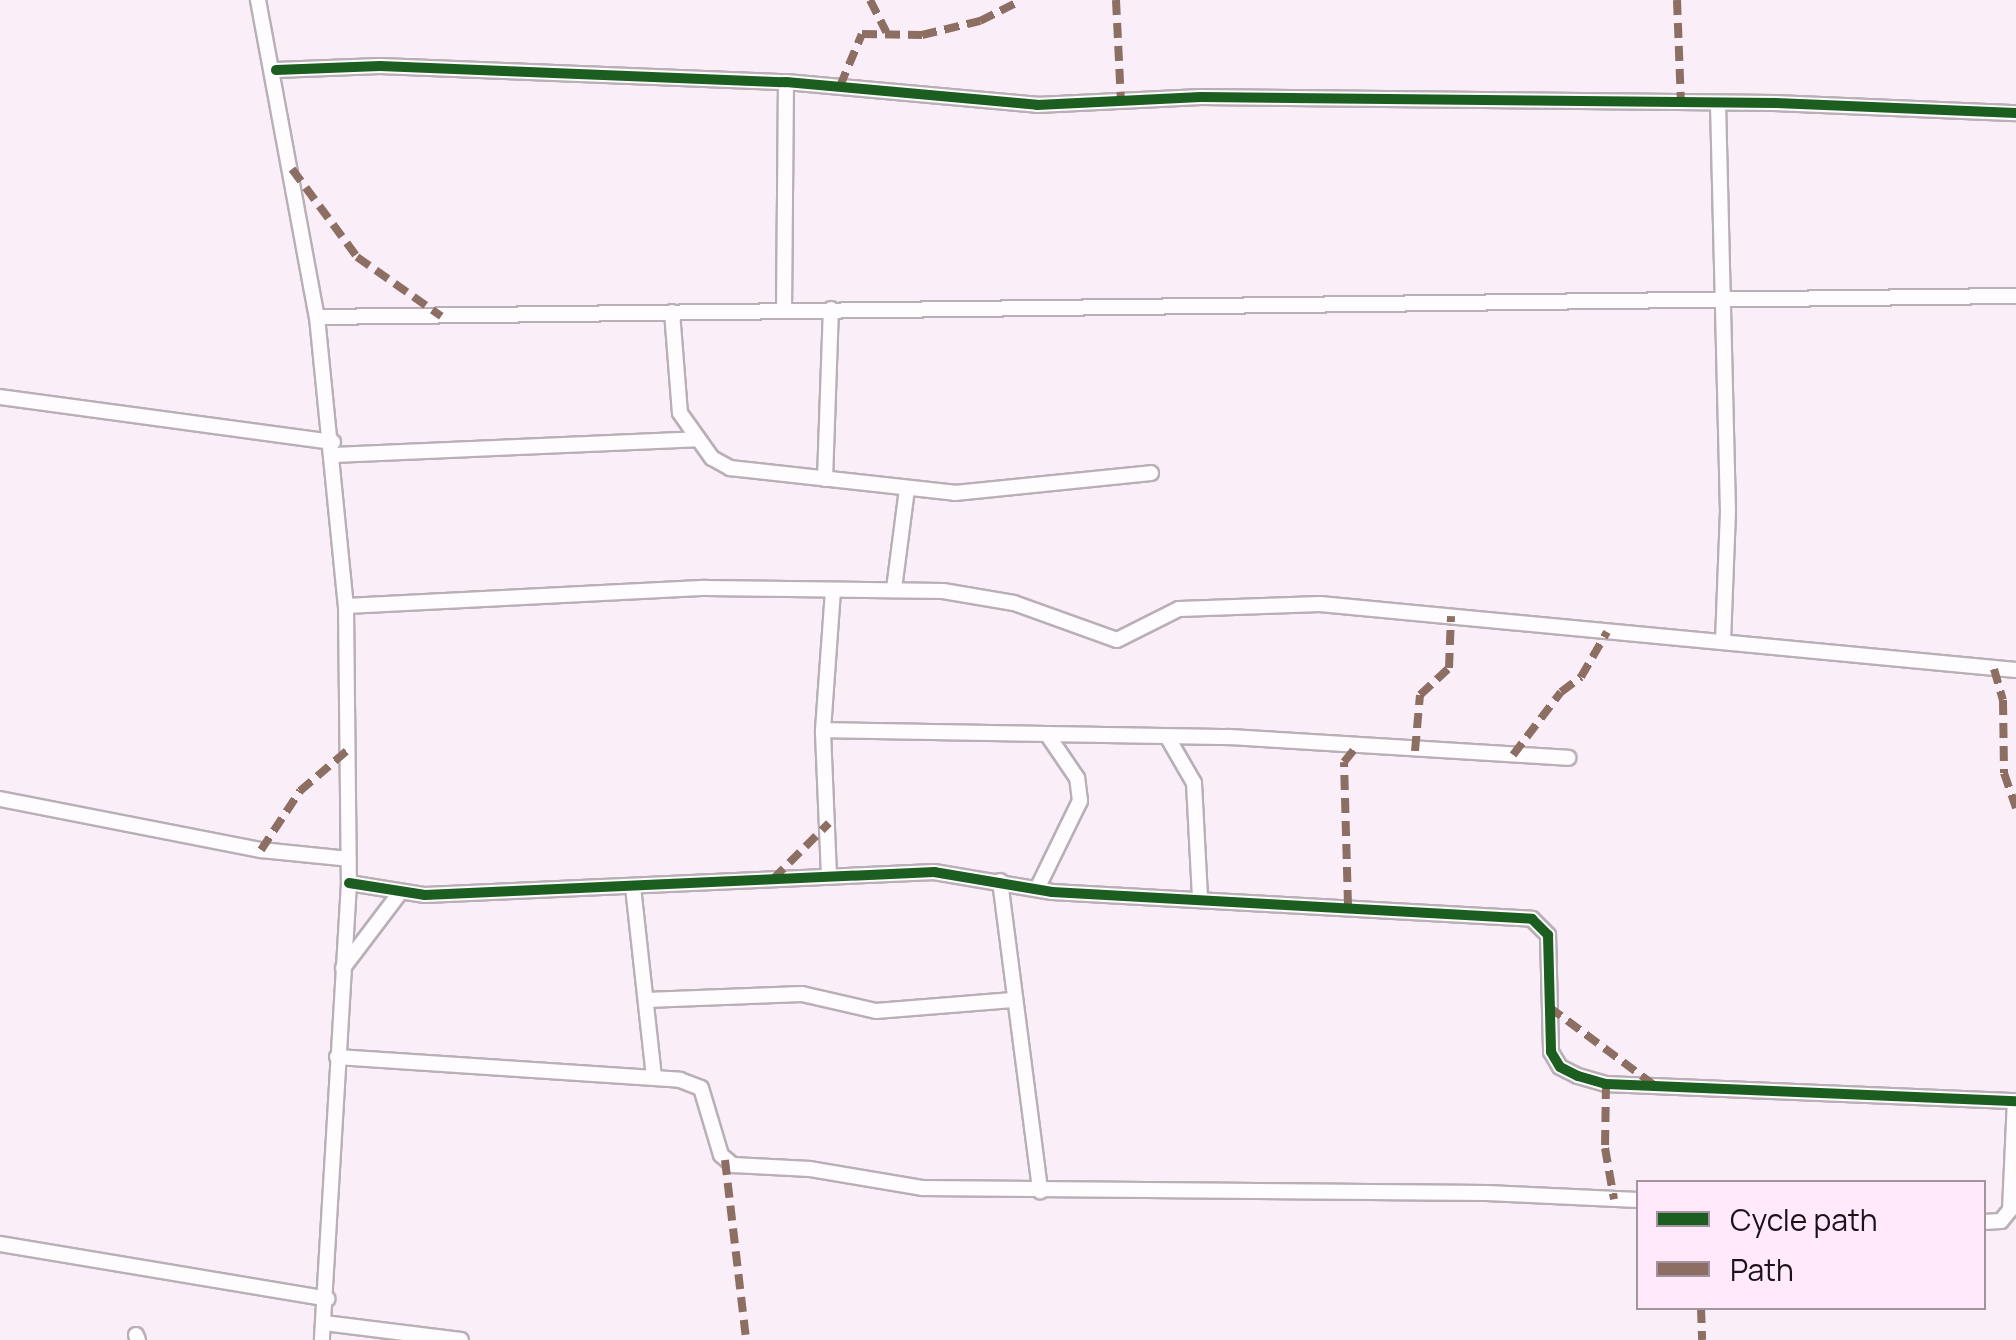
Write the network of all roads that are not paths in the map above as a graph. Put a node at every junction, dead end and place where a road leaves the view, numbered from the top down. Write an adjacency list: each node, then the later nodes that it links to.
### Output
1 (258, 0): 2 (street)
2 (276, 70): 3 (street); 11 (street)
3 (786, 82): 4 (street); 9 (street)
4 (1718, 103): 5 (street); 7 (street)
5 (2016, 113)
6 (2016, 296): 7 (street)
7 (1722, 300): 8 (street); 21 (street)
8 (831, 309): 9 (street); 16 (street)
9 (784, 310): 10 (street)
10 (672, 312): 11 (street); 13 (street)
11 (318, 318): 14 (street)
12 (0, 397): 14 (street)
13 (696, 439): 14 (street); 16 (street)
14 (334, 449): 20 (street)
15 (1151, 473): 17 (street)
16 (824, 479): 17 (street)
17 (907, 490): 18 (street)
18 (894, 589): 19 (street); 21 (street)
19 (832, 592): 20 (street); 23 (street)
20 (346, 606): 28 (street)
21 (1724, 641): 22 (street)
22 (2016, 670)
23 (823, 730): 24 (street); 29 (street)
24 (1047, 734): 25 (street); 33 (street)
25 (1168, 738): 26 (street); 35 (street)
26 (1568, 758)
27 (0, 799): 28 (street)
28 (350, 859): 31 (street)
29 (830, 876): 30 (street); 32 (street)
30 (1000, 881): 33 (street); 38 (street)
31 (349, 883): 34 (street); 36 (street)
32 (633, 887): 34 (street); 37 (street)
33 (1038, 889): 35 (street)
34 (398, 894): 36 (street)
35 (1200, 898): 41 (street)
36 (343, 969): 39 (street)
37 (646, 1000): 38 (street); 40 (street)
38 (1013, 1000): 42 (street)
39 (337, 1057): 40 (street); 46 (street)
40 (654, 1076): 42 (street)
41 (2016, 1101): 44 (street)
42 (1040, 1191): 43 (street)
43 (1636, 1200)
44 (1986, 1222)
45 (0, 1244): 46 (street)
46 (327, 1299): 47 (street)
47 (324, 1323): 48 (street); 49 (street)
48 (322, 1340)
49 (462, 1340)

